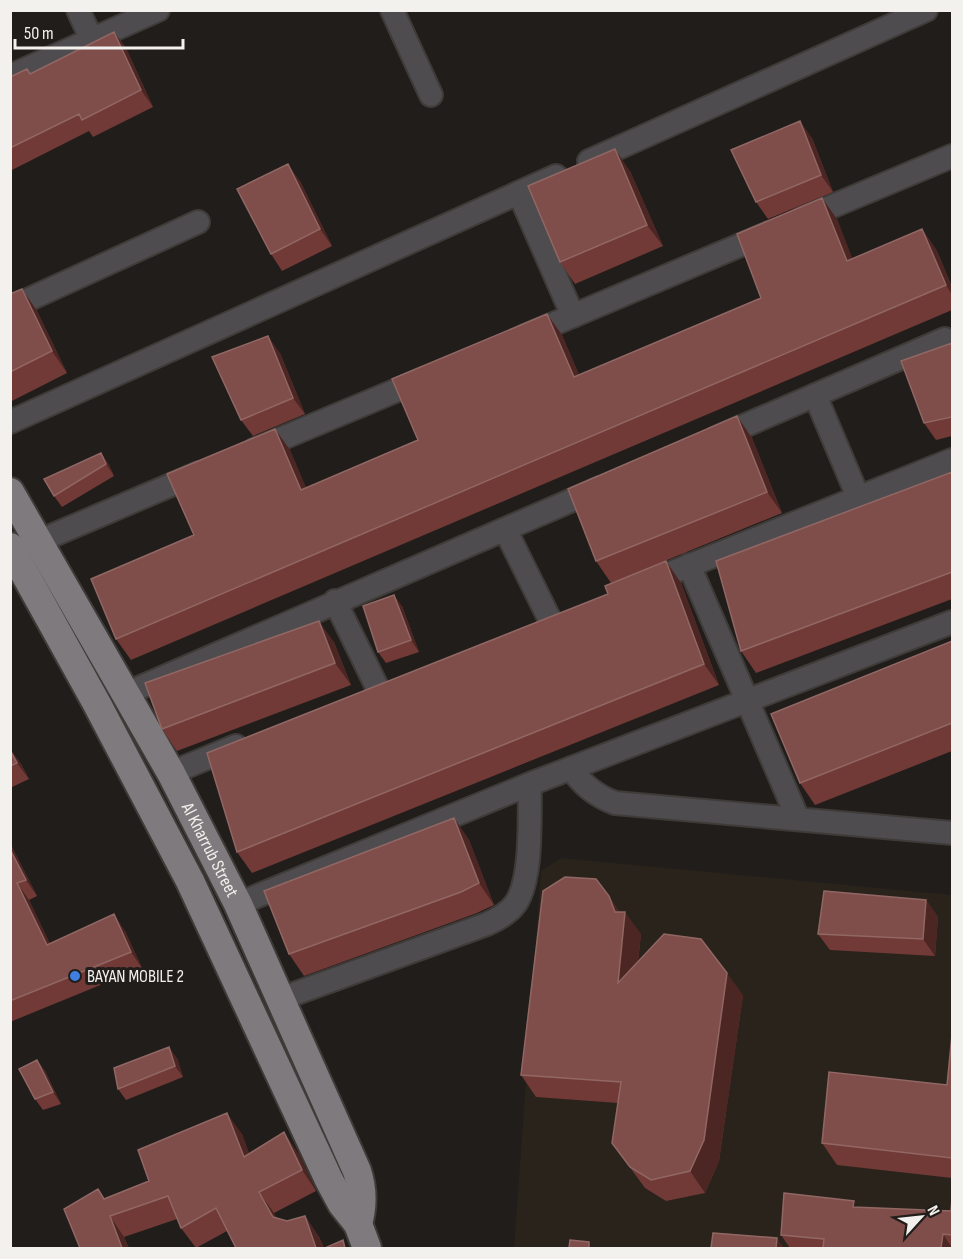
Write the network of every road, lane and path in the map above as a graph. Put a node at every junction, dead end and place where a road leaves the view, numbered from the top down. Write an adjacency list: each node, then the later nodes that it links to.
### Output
1 (78, 10): 5 (street)
2 (158, 10): 5 (street)
3 (392, 10): 7 (street)
4 (926, 10): 9 (street)
5 (92, 40): 6 (street)
6 (10, 76)
7 (431, 95)
8 (952, 156): 12 (street)
9 (519, 193): 12 (street); 17 (street)
10 (198, 222): 11 (street)
11 (10, 308)
12 (573, 316): 14 (street)
13 (945, 339): 16 (street)
14 (508, 343)
15 (442, 371): 24 (street)
16 (815, 395): 18 (street); 22 (street)
17 (10, 422)
18 (697, 446)
19 (952, 460): 22 (street)
20 (622, 478): 23 (street)
21 (10, 492): 24 (main road, Al Kharrub Street)
22 (859, 499): 25 (street)
23 (505, 530): 27 (street); 29 (street)
24 (24, 544): 34 (main road, Al Kharrub Street); 44 (main road, Al Kharrub Street)
25 (689, 564): 26 (street); 36 (street)
26 (625, 591)
27 (335, 602): 33 (street); 34 (street)
28 (572, 614): 29 (street)
29 (551, 622): 31 (street)
30 (952, 622): 36 (street)
31 (529, 631)
32 (400, 681): 33 (street)
33 (378, 689): 35 (street)
34 (125, 694): 39 (main road, Al Kharrub Street)
35 (356, 698)
36 (747, 700): 38 (street); 41 (street)
37 (258, 738): 39 (street)
38 (571, 768): 40 (street); 41 (street)
39 (171, 773): 43 (main road, Al Kharrub Street)
40 (530, 784): 45 (street); 46 (street)
41 (798, 819): 42 (street)
42 (952, 833)
43 (219, 868): 44 (main road); 45 (main road, Al Kharrub Street)
44 (190, 881): 47 (main road, Al Kharrub Street)
45 (238, 904): 46 (main road, Al Kharrub Street)
46 (280, 999): 47 (main road, Al Kharrub Street)
47 (362, 1236)

